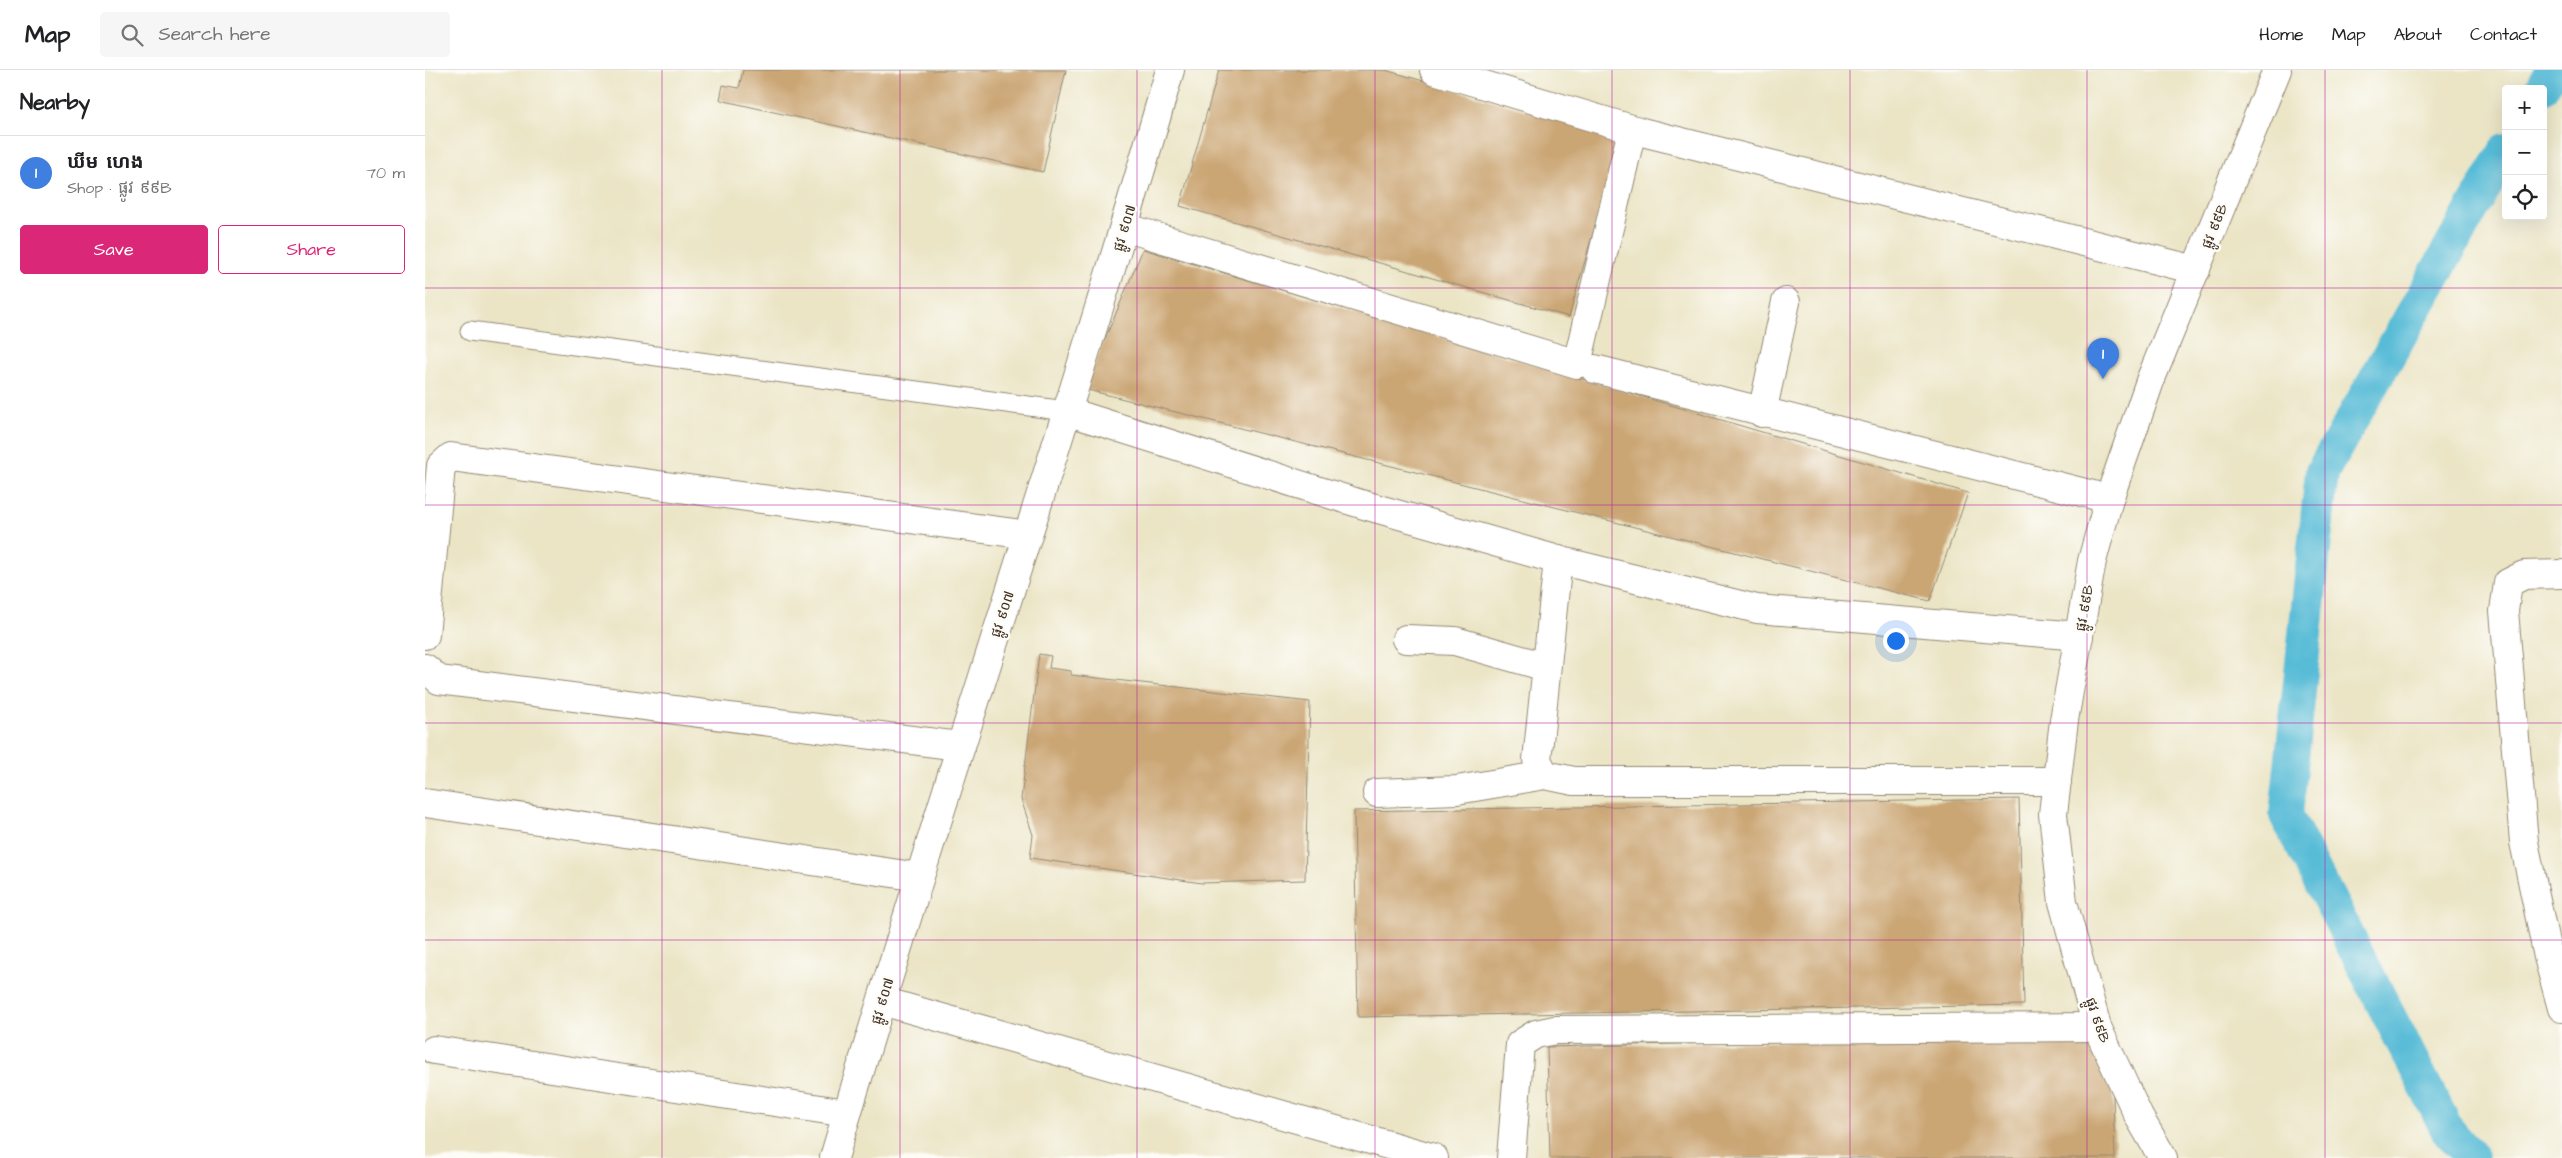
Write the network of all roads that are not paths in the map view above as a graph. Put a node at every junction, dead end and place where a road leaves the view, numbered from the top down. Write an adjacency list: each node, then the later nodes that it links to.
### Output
1 (1170, 70): 5 (street, ផ្លូវ ៩០៧)
2 (1434, 70): 4 (street)
3 (2277, 70): 6 (street, ផ្លូវ ៩៩B)
4 (1632, 130): 5 (street); 6 (street)
5 (1124, 227): 10 (street, ផ្លូវ ៩០៧)
6 (2196, 270): 12 (street, ផ្លូវ ៩៩B)
7 (1786, 302): 11 (street)
8 (470, 331): 10 (lane)
9 (1595, 369): 11 (street)
10 (1065, 411): 13 (street, ផ្លូវ ៩០៧); 14 (street)
11 (1762, 413): 12 (street)
12 (2109, 499): 17 (street, ផ្លូវ ៩៩B)
13 (1028, 535): 16 (street); 21 (street, ផ្លូវ ៩០៧)
14 (1558, 560): 17 (street); 19 (street)
15 (2562, 574): 27 (street)
16 (425, 635)
17 (2079, 636): 23 (street, ផ្លូវ ៩៩B)
18 (1406, 639): 19 (street)
19 (1547, 667): 22 (street)
20 (425, 668): 21 (street)
21 (959, 746): 26 (street, ផ្លូវ ៩០៧)
22 (1545, 775): 23 (street); 24 (street)
23 (2057, 780): 30 (street, ផ្លូវ ៩៩B)
24 (1377, 793)
25 (425, 804): 26 (street)
26 (919, 877): 28 (street, ផ្លូវ ៩០៧)
27 (2555, 957): 29 (street)
28 (882, 1001): 32 (street, ផ្លូវ ៩០៧); 34 (street)
29 (2562, 1008)
30 (2097, 1027): 35 (street); 36 (street, ផ្លូវ ៩៩B)
31 (434, 1050): 32 (street)
32 (847, 1113): 33 (street, ផ្លូវ ៩០៧)
33 (834, 1158)
34 (1433, 1158)
35 (1511, 1158)
36 (2163, 1158)

